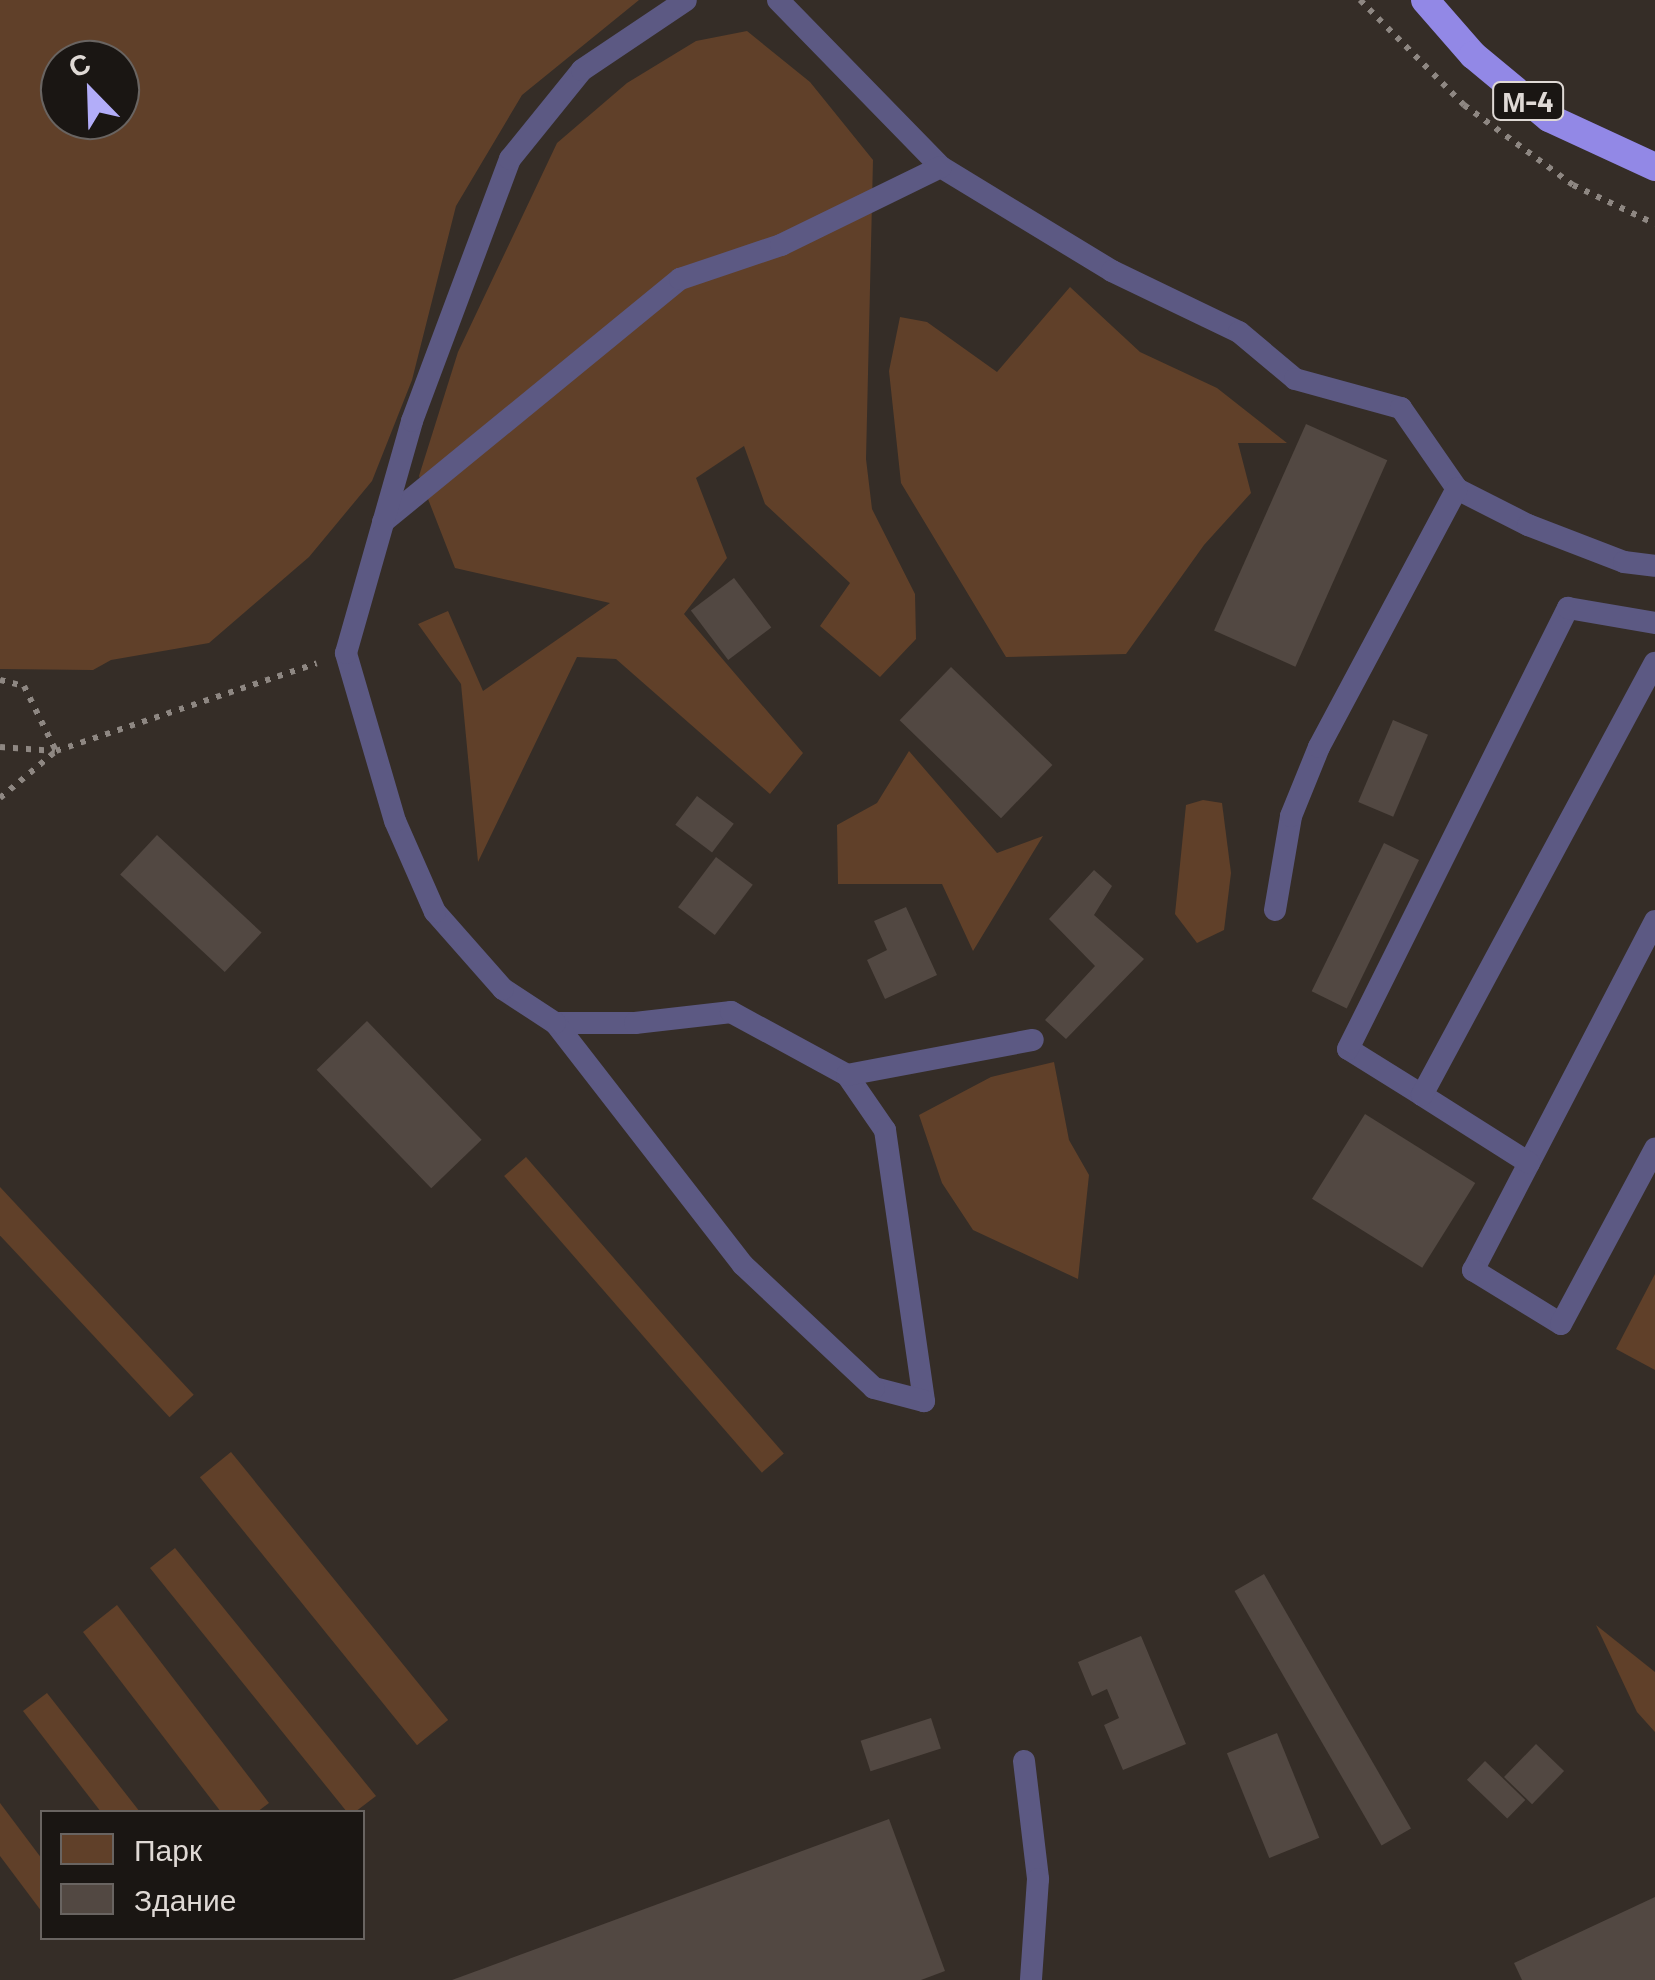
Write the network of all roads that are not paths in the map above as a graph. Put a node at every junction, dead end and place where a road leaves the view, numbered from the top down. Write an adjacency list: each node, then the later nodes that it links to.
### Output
1 (686, 0): 7 (lane)
2 (778, 0): 4 (lane)
3 (1426, 0): 5 (highway, М-4)
4 (942, 167): 6 (lane); 7 (lane)
5 (1655, 167)
6 (1458, 489): 8 (lane); 11 (lane)
7 (383, 522): 13 (lane)
8 (1655, 566)
9 (1655, 623): 16 (lane)
10 (1655, 663): 16 (lane)
11 (1276, 910)
12 (1655, 921): 18 (lane)
13 (555, 1022): 15 (lane); 15 (lane)
14 (1034, 1040): 15 (lane)
15 (848, 1075)
16 (1422, 1095): 18 (lane)
17 (1655, 1149): 18 (lane)
18 (1529, 1163)
19 (1024, 1762): 20 (lane)
20 (1030, 1980)

